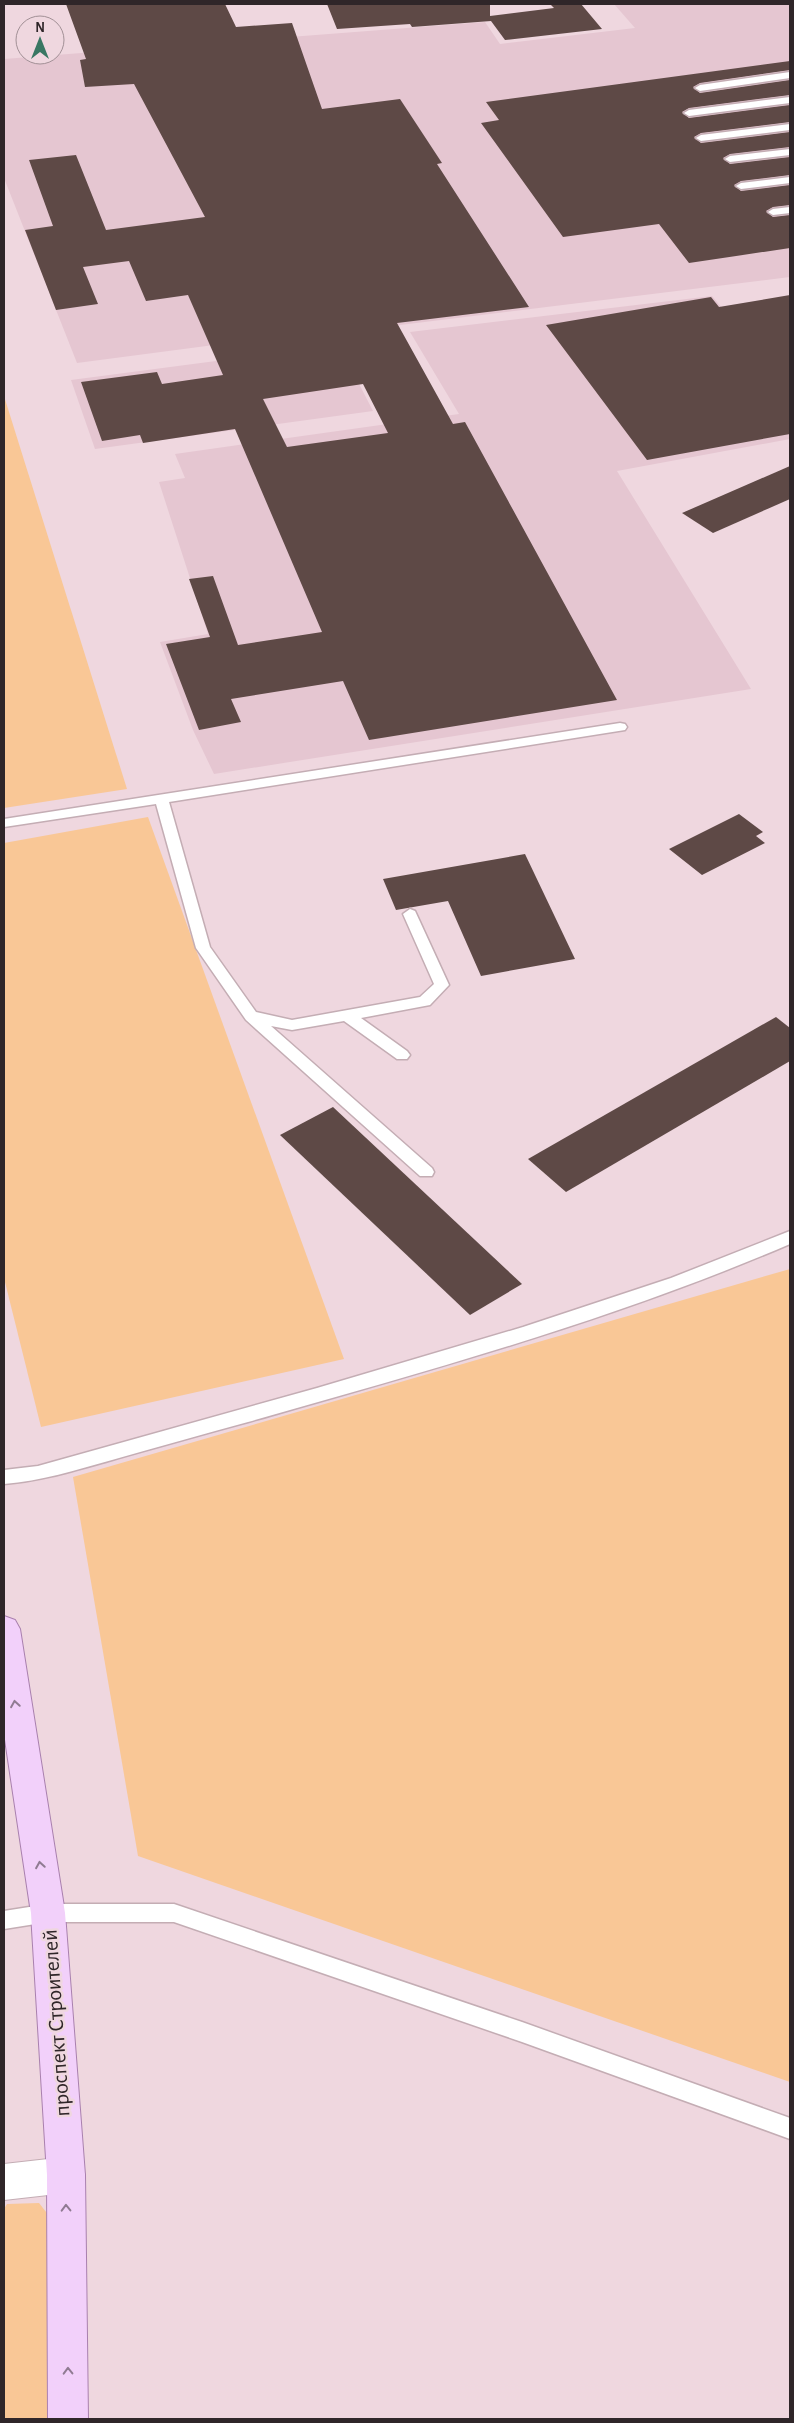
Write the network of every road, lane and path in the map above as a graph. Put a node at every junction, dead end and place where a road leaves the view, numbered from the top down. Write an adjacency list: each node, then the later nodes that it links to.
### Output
1 (790, 75): 2 (lane)
2 (700, 88)
3 (790, 100): 4 (lane)
4 (689, 113)
5 (790, 127): 6 (lane)
6 (701, 138)
7 (790, 152): 8 (lane)
8 (730, 159)
9 (790, 180): 10 (lane)
10 (741, 186)
11 (790, 210): 12 (lane)
12 (773, 212)
13 (620, 727): 14 (lane)
14 (161, 798): 15 (lane); 18 (lane)
15 (4, 824)
16 (410, 914): 17 (lane)
17 (347, 1015): 18 (lane); 19 (lane)
18 (251, 1016): 20 (lane)
19 (402, 1055)
20 (426, 1172)
21 (790, 1237): 22 (lane)
22 (4, 1477)
23 (4, 1629): 24 (main road, проспект Строителей, one-way to 23)
24 (48, 1913): 25 (lane); 26 (lane); 27 (main road, проспект Строителей)
25 (4, 1920)
26 (790, 2129)
27 (66, 2175): 28 (street); 29 (main road, проспект Строителей, one-way to 27)
28 (4, 2182)
29 (68, 2419)

